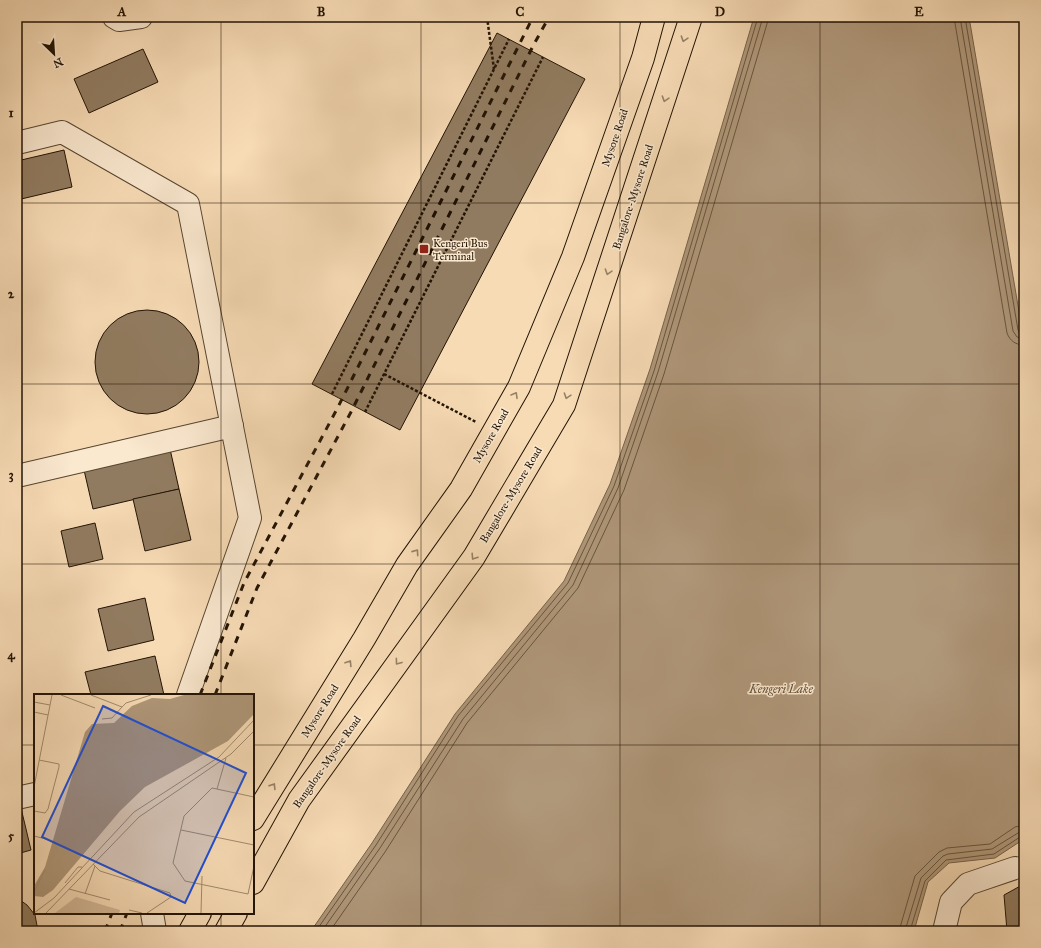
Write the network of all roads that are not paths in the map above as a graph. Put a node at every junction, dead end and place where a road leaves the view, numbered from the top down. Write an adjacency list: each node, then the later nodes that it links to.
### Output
1 (114, 17): 2 (street)
2 (141, 17)
3 (654, 17): 11 (highway, Mysore Road, one-way to 3)
4 (691, 17): 13 (highway, Bangalore-Mysore Road, one-way to 13)
5 (17, 143): 6 (street)
6 (232, 426): 7 (street); 8 (street)
7 (17, 476)
8 (188, 694)
9 (34, 794): 10 (street)
10 (17, 798)
11 (254, 817)
12 (1015, 868): 20 (street)
13 (254, 881)
14 (152, 914): 17 (street)
15 (199, 914): 18 (highway)
16 (235, 914): 19 (highway)
17 (155, 931)
18 (190, 931)
19 (226, 931)
20 (944, 931)

